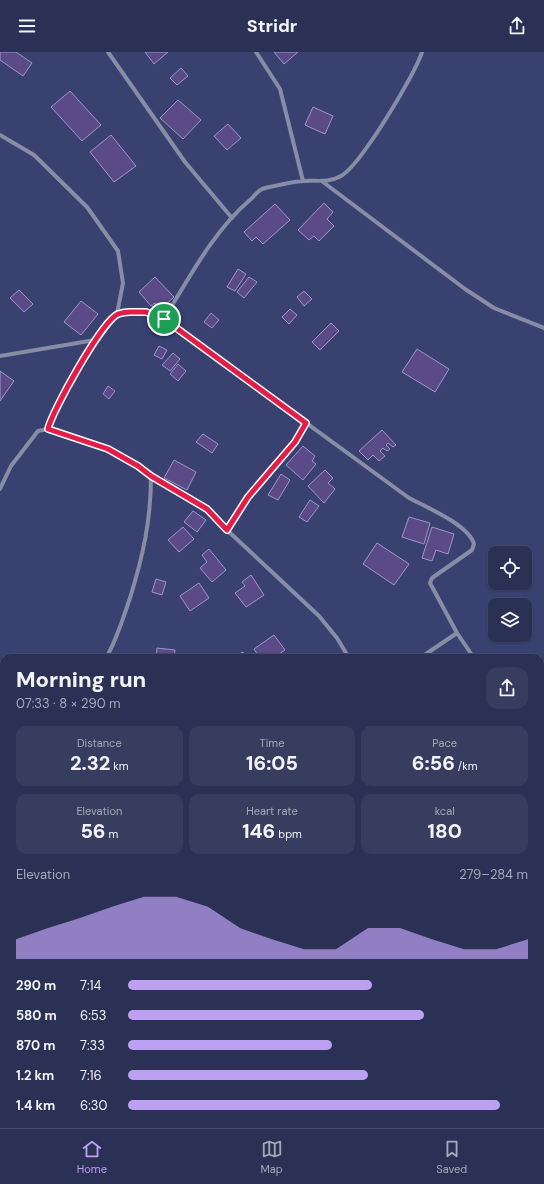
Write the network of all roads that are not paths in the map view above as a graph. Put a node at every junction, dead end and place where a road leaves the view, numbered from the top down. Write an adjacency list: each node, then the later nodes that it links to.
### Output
1 (108, 52): 7 (street)
2 (256, 52): 5 (street)
3 (422, 52): 6 (street)
4 (0, 135): 8 (street)
5 (303, 181): 6 (street); 7 (street)
6 (324, 182): 10 (street)
7 (232, 218): 9 (street)
8 (117, 314): 9 (street); 11 (street)
9 (164, 319): 13 (street)
10 (544, 328)
11 (95, 340): 12 (street); 14 (street)
12 (0, 356)
13 (306, 423): 17 (street); 18 (street)
14 (48, 429): 15 (street); 16 (street)
15 (151, 476): 17 (street); 19 (street)
16 (0, 489)
17 (227, 530): 20 (street)
18 (457, 633): 21 (street); 22 (street)
19 (108, 654)
20 (347, 654)
21 (426, 654)
22 (471, 654)

